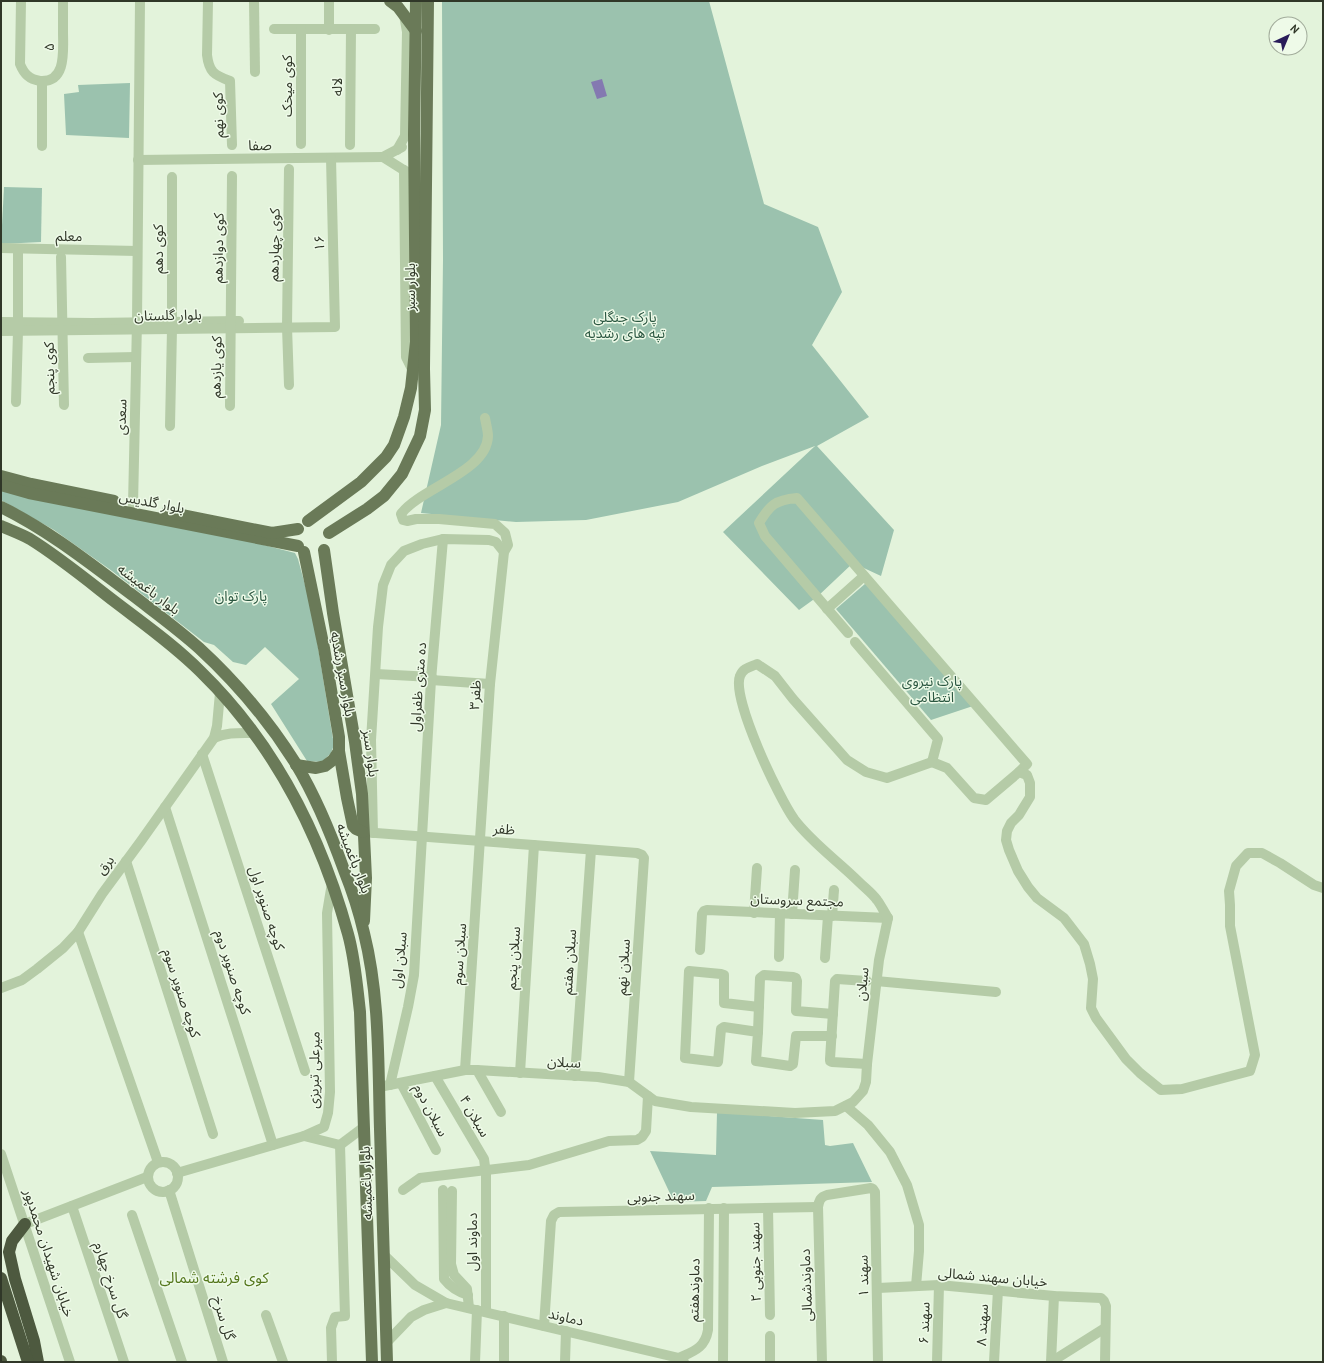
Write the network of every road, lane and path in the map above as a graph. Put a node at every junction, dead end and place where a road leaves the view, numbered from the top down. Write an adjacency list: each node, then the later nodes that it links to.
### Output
1 (21, 1): 18 (street)
2 (63, 1): 18 (street, ۵)
3 (140, 1): 27 (street, سعدی)
4 (208, 1): 21 (street, کوی نهم)
5 (254, 1): 17 (street)
6 (329, 1): 15 (street)
7 (390, 1): 10 (main road)
8 (416, 1): 16 (main road, بلوار سبز)
9 (428, 1): 62 (main road, بلوار سبز)
10 (404, 15): 16 (main road); 24 (street)
11 (274, 29): 12 (street)
12 (301, 29): 15 (street); 20 (street, کوی میخک)
13 (351, 29): 14 (street); 15 (street); 22 (street, لاله)
14 (375, 29)
15 (329, 30)
16 (416, 31): 19 (main road, بلوار سبز)
17 (255, 72)
18 (42, 81): 23 (street)
19 (414, 134): 24 (street); 32 (main road, بلوار سبز)
20 (301, 144)
21 (232, 145)
22 (350, 145)
23 (42, 146)
24 (397, 150): 25 (street)
25 (383, 157): 26 (street, صفا); 29 (street)
26 (331, 158): 27 (street, صفا); 39 (street, ۱۶)
27 (138, 160): 35 (street, سعدی)
28 (289, 169): 38 (street, کوی چهاردهم)
29 (404, 170): 32 (street); 48 (street)
30 (232, 176): 41 (street, کوی دوازدهم)
31 (172, 177): 40 (street, کوی دهم)
32 (415, 180): 48 (main road, بلوار سبز)
33 (1, 248): 34 (street, معلم)
34 (18, 249): 35 (street, معلم); 42 (street)
35 (137, 251): 44 (street, سعدی)
36 (61, 257): 43 (street, کوی پنجم)
37 (1, 322): 42 (street, بلوار گلستان)
38 (287, 324): 39 (street, بلوار گلستان); 41 (street, بلوار گلستان); 49 (street, کوی چهاردهم)
39 (335, 324)
40 (172, 325): 41 (street, بلوار گلستان); 44 (street, بلوار گلستان); 54 (street)
41 (231, 325): 52 (street, کوی یازدهم)
42 (18, 326): 43 (street, بلوار گلستان); 45 (street, بلوار گلستان); 50 (street)
43 (62, 326): 44 (street, بلوار گلستان); 51 (street, کوی پنجم)
44 (137, 326): 46 (street, سعدی)
45 (1, 331)
46 (136, 357): 47 (street); 58 (street, سعدی)
47 (88, 358)
48 (413, 371): 59 (main road, بلوار سبز)
49 (289, 385)
50 (16, 402)
51 (64, 405)
52 (230, 406)
53 (484, 418): 66 (street, ظفر۳)
54 (170, 426)
55 (1, 476): 58 (main road, بلوار گلدیس)
56 (1, 485): 58 (main road, بلوار گلدیس)
57 (1, 507): 82 (main road, بلوار باغمیشه)
58 (132, 509): 61 (main road, بلوار گلدیس); 64 (main road, بلوار گلدیس)
59 (308, 522): 61 (main road); 62 (main road)
60 (1, 526): 74 (main road, بلوار باغمیشه)
61 (298, 529): 64 (main road)
62 (329, 534): 65 (main road)
63 (443, 539): 66 (street); 71 (street); 72 (street, ده متری ظفراول)
64 (301, 549): 65 (main road); 79 (main road, بلوار سبز رشدیه)
65 (324, 550): 78 (main road, بلوار سبز)
66 (504, 552): 73 (street, ظفر۳)
67 (864, 576): 68 (street); 68 (street); 83 (street)
68 (827, 609): 69 (street)
69 (848, 633)
70 (855, 642): 81 (street)
71 (376, 674): 72 (street); 77 (street)
72 (432, 679): 73 (street); 86 (street, ده متری ظفراول)
73 (490, 684): 87 (street, ظفر۳)
74 (220, 692): 75 (main road, بلوار باغمیشه); 76 (street)
75 (254, 733): 76 (street); 94 (main road, بلوار باغمیشه)
76 (214, 738): 80 (street, برق)
77 (371, 740): 78 (street); 85 (street)
78 (355, 742): 85 (main road, بلوار سبز)
79 (339, 751): 82 (main road); 85 (main road, بلوار سبز رشدیه)
80 (202, 754): 84 (street, برق); 117 (street, کوچه صنوبر اول)
81 (932, 762): 83 (street); 101 (street)
82 (296, 765): 103 (main road, بلوار باغمیشه)
83 (1019, 772): 95 (street)
84 (165, 807): 91 (street, برق); 130 (street, کوچه صنوبر دوم)
85 (368, 832): 86 (street, ظفر); 103 (main road, بلوار سبز)
86 (423, 836): 87 (street, ظفر); 123 (street, سبلان اول)
87 (480, 841): 88 (street, ظفر); 115 (street, سبلان سوم)
88 (534, 845): 89 (street, ظفر); 118 (street, سبلان پنجم)
89 (591, 850): 90 (street, ظفر); 120 (street, سبلان هفتم)
90 (642, 855): 121 (street, سبلان نهم)
91 (126, 861): 102 (street, برق); 128 (street, کوچه صنوبر سوم)
92 (757, 868): 97 (street)
93 (795, 870): 99 (street)
94 (332, 883): 127 (main road, بلوار باغمیشه); 129 (street, میرعلی تبریزی)
95 (1323, 888)
96 (834, 890): 100 (street)
97 (754, 913): 98 (street, مجتمع سروستان); 104 (street, مجتمع سروستان)
98 (780, 914): 99 (street, مجتمع سروستان); 105 (street)
99 (792, 914): 100 (street, مجتمع سروستان)
100 (830, 916): 101 (street, مجتمع سروستان); 106 (street)
101 (888, 918): 107 (street, سبلان)
102 (78, 932): 108 (street, برق); 134 (street)
103 (364, 932): 123 (main road, بلوار باغمیشه)
104 (700, 950)
105 (779, 957)
106 (825, 958)
107 (872, 981): 109 (street); 111 (street); 114 (street, سبلان)
108 (1, 988)
109 (996, 992)
110 (759, 1007): 111 (street); 112 (street); 112 (street)
111 (833, 1014): 113 (street)
112 (758, 1032): 113 (street)
113 (832, 1036): 114 (street)
114 (867, 1064): 125 (street, سبلان)
115 (465, 1070): 116 (street, سبلان); 119 (street, سبلان)
116 (476, 1070): 118 (street, سبلان); 126 (street)
117 (305, 1071)
118 (520, 1073): 120 (street, سبلان)
119 (435, 1076): 122 (street, سبلان); 135 (street, سبلان ۴)
120 (575, 1076): 121 (street, سبلان)
121 (629, 1082): 124 (street, سبلان)
122 (401, 1083): 123 (street, سبلان); 132 (street, سبلان دوم)
123 (384, 1086): 148 (main road, بلوار باغمیشه)
124 (648, 1096): 125 (street, سبلان); 135 (street)
125 (846, 1106): 151 (street)
126 (501, 1112)
127 (364, 1127): 131 (street); 166 (main road, بلوار باغمیشه)
128 (213, 1134)
129 (304, 1136): 130 (street, میرعلی تبریزی); 131 (street)
130 (273, 1145): 136 (street, میرعلی تبریزی)
131 (340, 1145): 175 (street)
132 (436, 1150)
133 (1, 1154): 147 (street, خیابان شهیدان محمدپور)
134 (158, 1162): 136 (street); 137 (street)
135 (485, 1171): 139 (street); 156 (street, دماوند اول)
136 (177, 1173): 138 (street)
137 (148, 1177): 138 (street); 141 (street)
138 (169, 1190): 173 (street, گل سرخ)
139 (403, 1190)
140 (448, 1191): 156 (street)
141 (72, 1206): 147 (street); 171 (street, گل سرخ چهارم)
142 (818, 1207): 145 (street, سهند جنوبی); 152 (street, سهند ۱); 181 (street, دماوندشمالی)
143 (710, 1208): 144 (street, سهند جنوبی); 160 (street, سهند جنوبی); 167 (street, دماوندهفتم)
144 (724, 1208): 145 (street, سهند جنوبی); 179 (street)
145 (768, 1208): 158 (street, سهند جنوبی ۲)
146 (132, 1215): 172 (street)
147 (25, 1224): 169 (highway); 170 (street, خیابان شهیدان محمدپور)
148 (383, 1254): 155 (street); 164 (main road, بلوار باغمیشه)
149 (1, 1278): 168 (highway)
150 (939, 1285): 151 (street, خیابان سهند شمالی); 153 (street, خیابان سهند شمالی); 183 (street, سهند ۶)
151 (916, 1286): 152 (street, خیابان سهند شمالی)
152 (878, 1288): 182 (street, سهند ۱)
153 (998, 1290): 154 (street, خیابان سهند شمالی); 184 (street, سهند ۸)
154 (1054, 1296): 161 (street, خیابان سهند شمالی); 185 (street)
155 (446, 1303): 156 (street, دماوند); 164 (street)
156 (477, 1310): 159 (street, دماوند); 176 (street)
157 (266, 1315): 174 (street)
158 (770, 1315)
159 (504, 1316): 160 (street, دماوند); 177 (street)
160 (544, 1326): 162 (street, دماوند)
161 (1105, 1328): 185 (street); 186 (street)
162 (566, 1331): 167 (street, دماوند); 178 (street)
163 (770, 1336): 180 (street)
164 (387, 1342): 165 (main road, بلوار باغمیشه)
165 (387, 1359): 166 (street)
166 (372, 1360)
167 (681, 1360)
168 (28, 1362)
169 (38, 1362)
170 (70, 1362)
171 (124, 1362)
172 (182, 1362)
173 (223, 1362)
174 (283, 1362)
175 (332, 1362)
176 (475, 1362)
177 (504, 1362)
178 (565, 1362)
179 (723, 1362)
180 (770, 1362)
181 (822, 1362)
182 (878, 1362)
183 (937, 1362)
184 (994, 1362)
185 (1051, 1362)
186 (1105, 1362)

